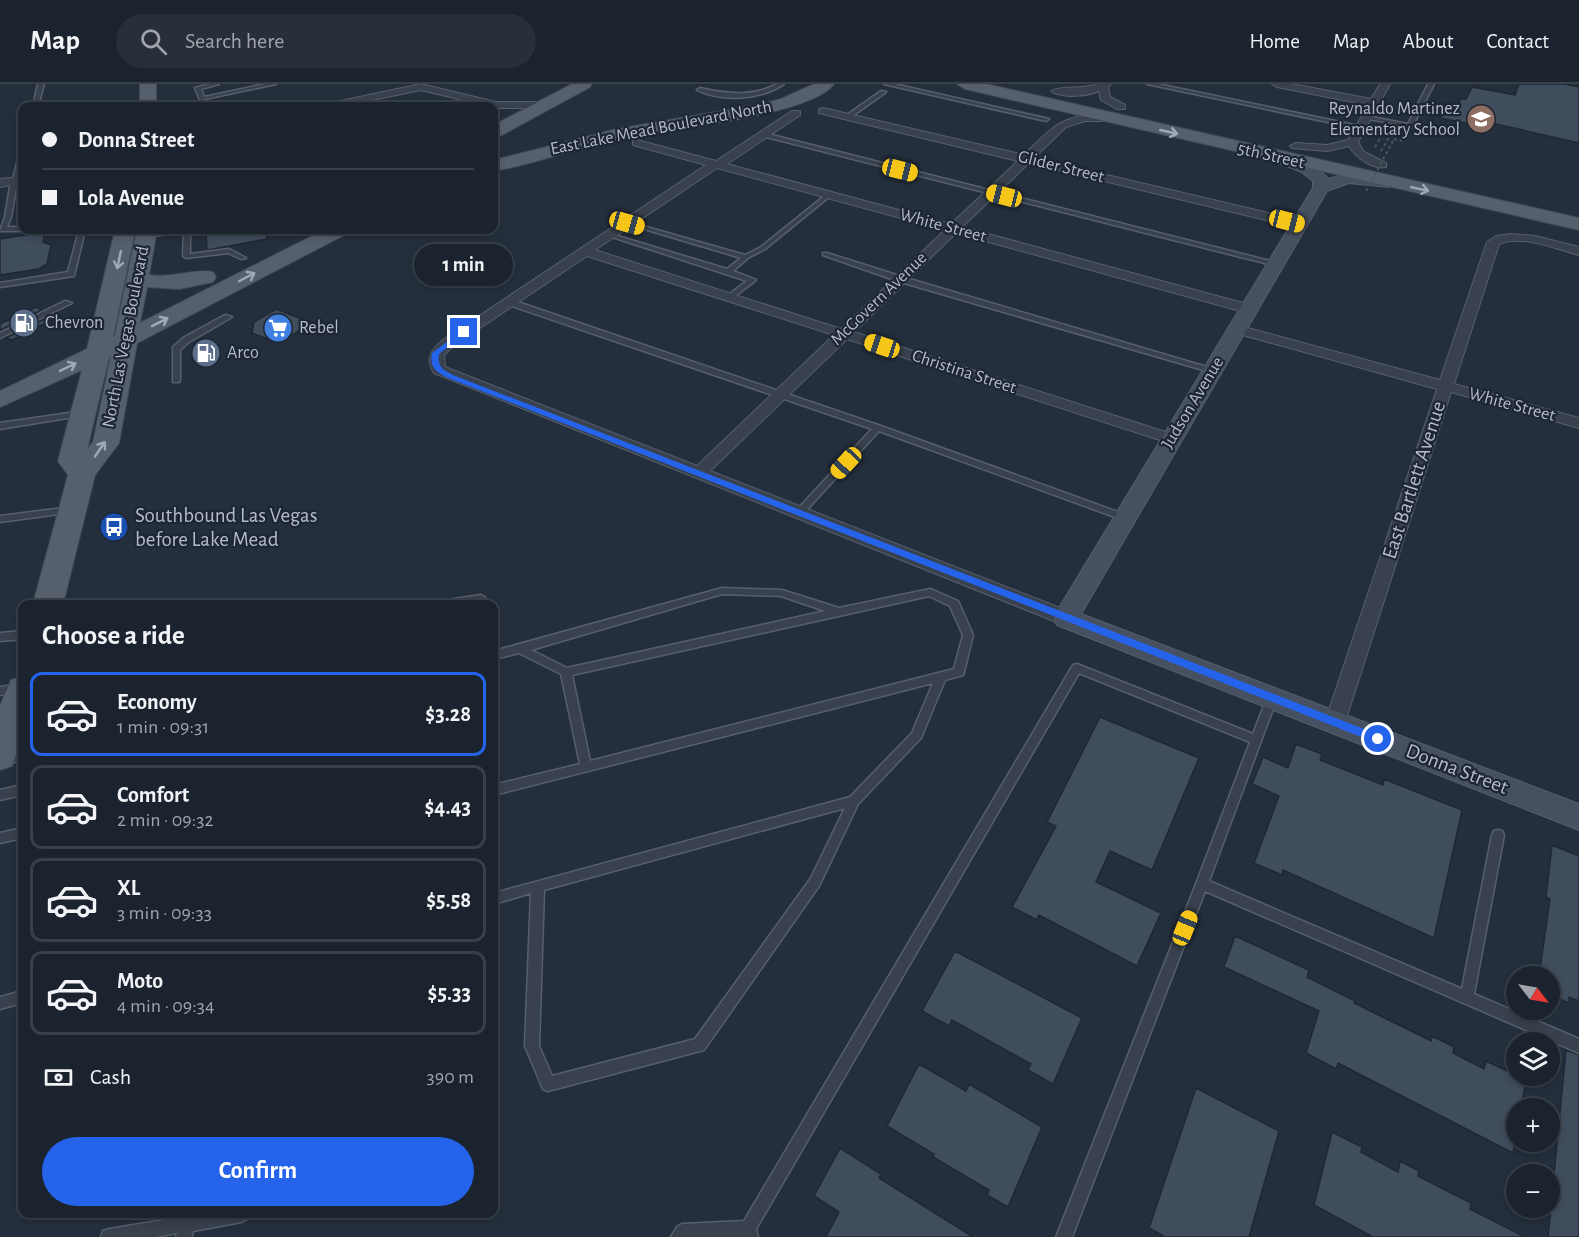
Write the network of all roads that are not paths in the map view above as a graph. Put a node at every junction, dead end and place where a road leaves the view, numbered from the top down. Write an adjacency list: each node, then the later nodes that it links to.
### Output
1 (41, 84): 18 (lane)
2 (148, 84): 19 (main road)
3 (216, 84): 4 (lane)
4 (273, 84)
5 (583, 84): 25 (main road)
6 (781, 84): 16 (lane)
7 (826, 84): 41 (main road, East Lake Mead Boulevard North)
8 (887, 84): 23 (lane)
9 (965, 84): 23 (main road, 5th Street)
10 (1026, 84): 23 (main road, 5th Street)
11 (1150, 84): 31 (lane)
12 (1277, 84): 22 (street)
13 (1385, 84): 22 (street)
14 (1431, 84): 31 (lane)
15 (1104, 85): 23 (street); 29 (street)
16 (700, 90)
17 (883, 92): 30 (lane)
18 (36, 102)
19 (148, 102)
20 (350, 102): 21 (street)
21 (484, 102)
22 (1374, 103): 31 (street)
23 (1048, 104): 29 (main road, 5th Street); 33 (street)
24 (498, 105): 25 (street)
25 (545, 105): 32 (main road)
26 (498, 106): 32 (street)
27 (824, 111): 30 (street, Glider Street)
28 (796, 113): 35 (street)
29 (1116, 113): 33 (street); 38 (main road, 5th Street); 39 (main road, 5th Street, one-way to 39)
30 (849, 116): 40 (street, Glider Street)
31 (1363, 122): 36 (street)
32 (511, 123): 34 (main road)
33 (1062, 125): 40 (street, McGovern Avenue)
34 (498, 130)
35 (764, 135): 42 (street); 48 (lane)
36 (1352, 142): 38 (street); 43 (street)
37 (637, 143): 42 (street, White Street)
38 (1296, 146): 43 (main road, 5th Street)
39 (1278, 157): 46 (main road, 5th Street); 47 (street)
40 (1026, 159): 48 (street, McGovern Avenue); 52 (street, Glider Street)
41 (498, 165)
42 (717, 165): 49 (street, White Street); 51 (street)
43 (1382, 165): 50 (main road, 5th Street)
44 (18, 181): 45 (street); 54 (lane)
45 (0, 183)
46 (1394, 183): 47 (street); 53 (main road, 5th Street, one-way to 53)
47 (1321, 188): 52 (street, Judson Avenue)
48 (990, 193): 56 (street, McGovern Avenue); 69 (lane)
49 (828, 195): 56 (street, White Street); 67 (lane)
50 (1579, 209)
51 (627, 223): 63 (street); 67 (lane)
52 (1299, 224): 69 (street, Judson Avenue)
53 (1579, 224)
54 (2, 229): 55 (lane)
55 (18, 229)
56 (952, 229): 73 (street, McGovern Avenue); 78 (street, White Street)
57 (81, 234): 74 (lane)
58 (138, 234): 81 (main road, North Las Vegas Boulevard, one-way to 81)
59 (139, 234): 72 (main road, North Las Vegas Boulevard)
60 (187, 234): 68 (lane)
61 (292, 234): 68 (main road)
62 (331, 234): 85 (main road, one-way to 62)
63 (609, 235): 64 (street); 70 (lane)
64 (585, 251): 75 (street, Christina Street); 76 (street)
65 (1579, 251): 89 (street, East Bartlett Avenue)
66 (825, 254): 73 (lane)
67 (747, 257): 70 (lane)
68 (243, 258): 71 (main road)
69 (1276, 264): 78 (street, Judson Avenue)
70 (728, 272): 75 (lane)
71 (205, 277): 72 (main road); 79 (main road)
72 (137, 278): 79 (main road, North Las Vegas Boulevard)
73 (900, 279): 83 (street, McGovern Avenue); 87 (lane)
74 (0, 285)
75 (730, 298): 83 (street, Christina Street)
76 (509, 302): 91 (lane); 98 (street, Donna Street)
77 (68, 303): 84 (lane)
78 (1249, 309): 82 (street, Judson Avenue)
79 (129, 314): 81 (main road); 85 (main road, North Las Vegas Boulevard)
80 (228, 317): 88 (lane)
81 (104, 327): 86 (main road, North Las Vegas Boulevard); 90 (main road)
82 (1237, 329): 87 (street, Judson Avenue); 89 (street, White Street)
83 (844, 334): 91 (street, McGovern Avenue); 96 (street, Christina Street)
84 (0, 336)
85 (125, 340): 86 (main road); 97 (main road, North Las Vegas Boulevard, one-way to 85)
86 (98, 353): 90 (main road, one-way to 86); 92 (main road, North Las Vegas Boulevard)
87 (1213, 370): 96 (street, Judson Avenue)
88 (176, 380)
89 (1445, 386): 93 (street, White Street); 116 (street, East Bartlett Avenue)
90 (3, 392): 92 (main road)
91 (780, 395): 95 (lane); 98 (street, McGovern Avenue)
92 (85, 406): 94 (lane); 97 (main road, North Las Vegas Boulevard)
93 (1579, 423)
94 (0, 426)
95 (878, 428): 100 (lane); 101 (lane)
96 (1172, 439): 101 (street, Judson Avenue)
97 (82, 474): 99 (main road, North Las Vegas Boulevard)
98 (698, 474): 100 (street, Donna Street)
99 (75, 509): 102 (lane); 103 (main road, North Las Vegas Boulevard)
100 (798, 514): 105 (street, Donna Street)
101 (1125, 518): 105 (street, Judson Avenue)
102 (0, 519)
103 (49, 600)
104 (839, 612): 108 (lane); 110 (lane); 111 (lane)
105 (1066, 618): 114 (street, Donna Street)
106 (18, 635): 107 (lane)
107 (0, 637)
108 (520, 649): 109 (lane); 110 (lane)
109 (498, 654)
110 (566, 672): 121 (lane)
111 (941, 676): 121 (lane); 125 (lane)
112 (18, 689): 113 (lane)
113 (0, 691)
114 (1272, 698): 116 (street, Donna Street); 117 (lane)
115 (18, 700): 118 (main road)
116 (1335, 722): 126 (street, Donna Street)
117 (1256, 740): 130 (lane); 139 (lane)
118 (0, 756)
119 (18, 757): 120 (lane)
120 (0, 761)
121 (586, 767): 122 (lane)
122 (498, 789)
123 (18, 791): 124 (lane)
124 (0, 795)
125 (854, 801): 131 (lane); 131 (lane)
126 (1579, 817)
127 (18, 834): 129 (lane)
128 (1498, 835): 133 (lane)
129 (0, 838)
130 (1202, 884): 133 (lane); 142 (lane)
131 (538, 886): 132 (lane)
132 (498, 897)
133 (1467, 996): 136 (lane)
134 (18, 998): 135 (lane)
135 (0, 1003)
136 (1579, 1046)
137 (229, 1218): 138 (lane)
138 (185, 1231): 140 (lane)
139 (749, 1232): 141 (lane)
140 (109, 1237)
141 (679, 1237)
142 (1064, 1237)

